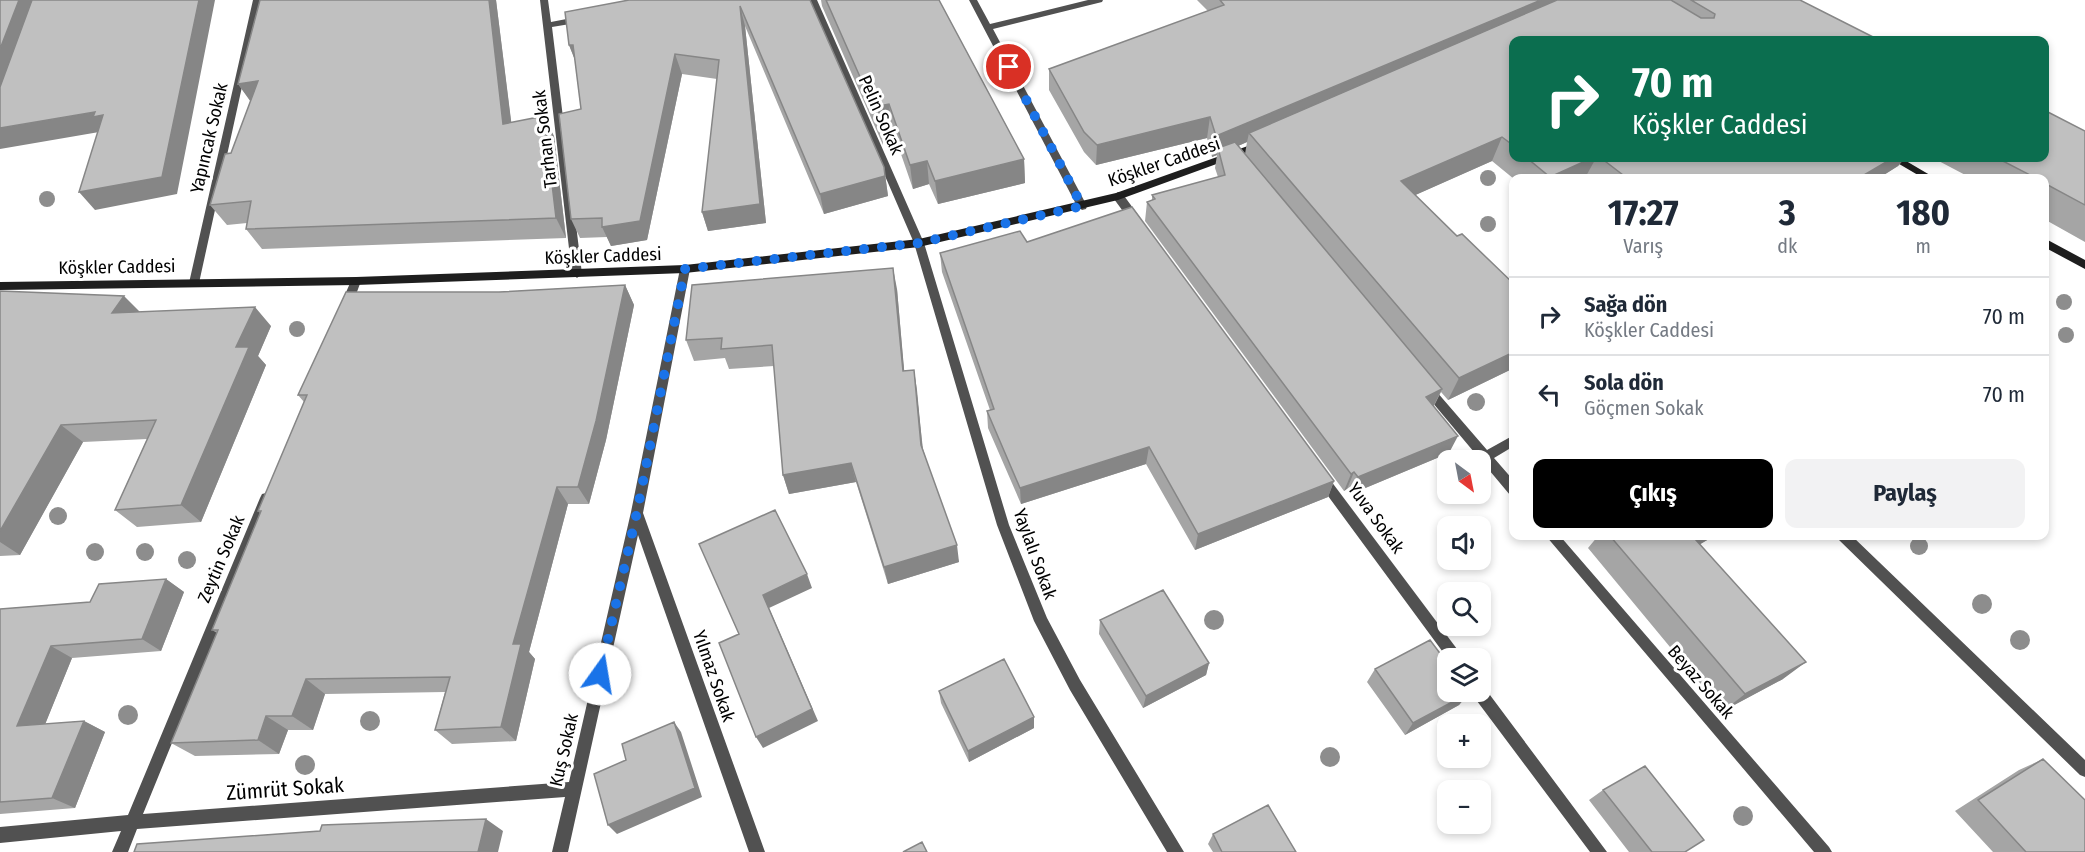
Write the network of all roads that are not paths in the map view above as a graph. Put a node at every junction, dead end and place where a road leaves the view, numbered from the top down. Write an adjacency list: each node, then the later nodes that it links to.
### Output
1 (257, 0): 21 (street, Yapıncak Sokak)
2 (544, 0): 7 (street, Tarhan Sokak)
3 (813, 0): 15 (street, Pelin Sokak)
4 (973, 0): 8 (street)
5 (1099, 0): 8 (street)
6 (592, 17): 7 (street)
7 (548, 25): 19 (street, Tarhan Sokak)
8 (988, 27): 13 (street)
9 (1267, 141): 12 (main road, Köşkler Caddesi)
10 (1901, 162): 11 (main road)
11 (1923, 174)
12 (1118, 196): 13 (main road, Köşkler Caddesi); 14 (street)
13 (1082, 206): 15 (main road, Köşkler Caddesi)
14 (1146, 235)
15 (919, 243): 18 (main road, Köşkler Caddesi); 44 (street, Yaylalı Sokak)
16 (2049, 245): 17 (main road)
17 (2085, 265)
18 (685, 269): 19 (main road, Köşkler Caddesi); 32 (street, Kuş Sokak)
19 (577, 274): 20 (main road, Köşkler Caddesi)
20 (356, 281): 21 (main road, Köşkler Caddesi); 23 (street)
21 (194, 283): 22 (main road, Köşkler Caddesi)
22 (1, 288)
23 (338, 325)
24 (1416, 375): 26 (street)
25 (1509, 443): 27 (street)
26 (1478, 450)
27 (1491, 454)
28 (1491, 465): 30 (street)
29 (1314, 466): 35 (street, Yuva Sokak)
30 (1509, 485)
31 (269, 490): 39 (street, Zeytin Sokak)
32 (637, 512): 38 (street, Kuş Sokak); 43 (street, Yılmaz Sokak)
33 (1555, 540): 46 (street, Beyaz Sokak)
34 (1848, 540): 37 (street)
35 (1448, 648)
36 (1486, 702): 45 (street)
37 (2085, 770)
38 (573, 789): 39 (street, Zümrüt Sokak); 42 (street, Kuş Sokak)
39 (132, 822): 40 (street, Zümrüt Sokak); 41 (street, Zeytin Sokak)
40 (0, 835)
41 (120, 852)
42 (560, 852)
43 (757, 852)
44 (1176, 852)
45 (1599, 852)
46 (1824, 852)

